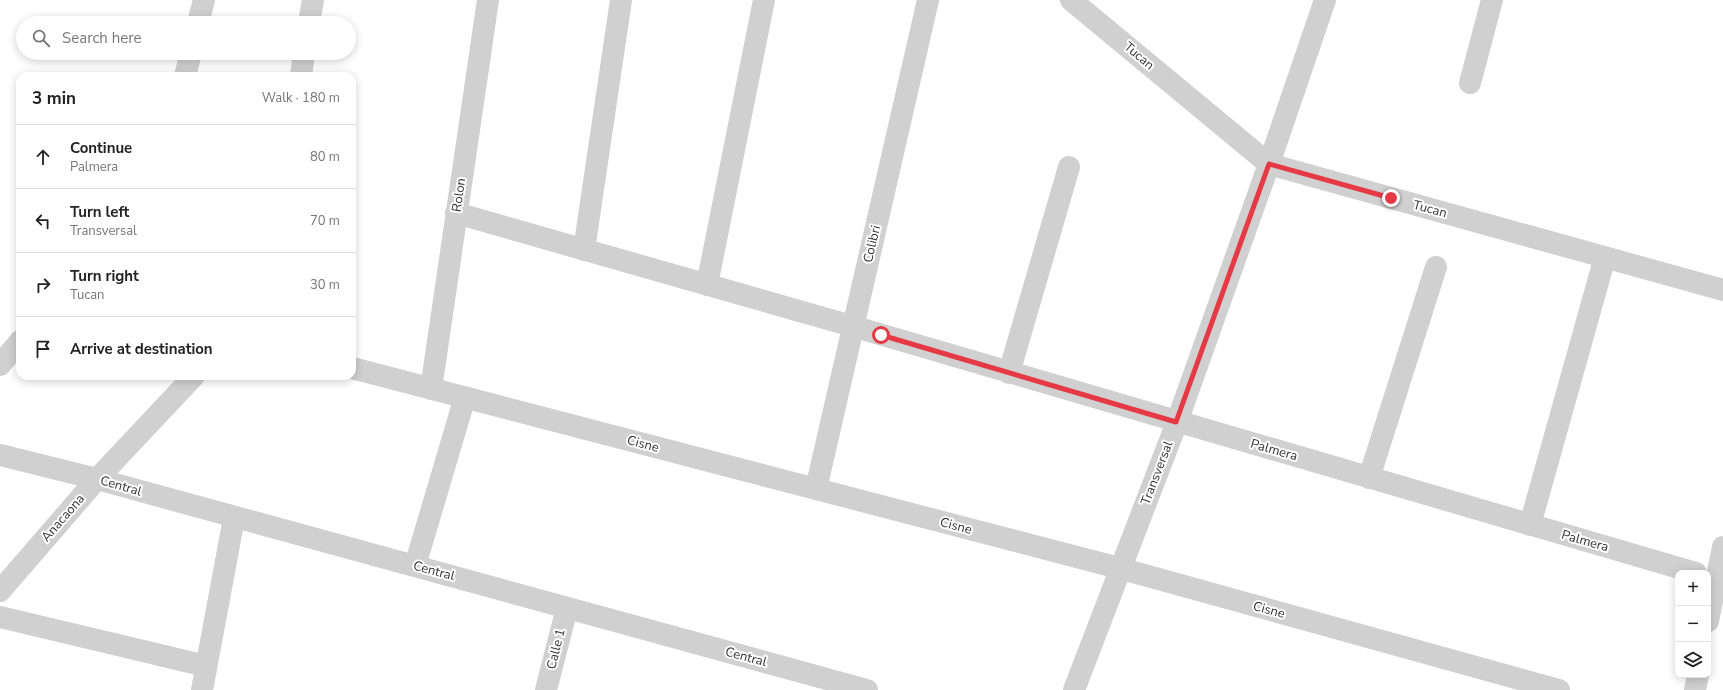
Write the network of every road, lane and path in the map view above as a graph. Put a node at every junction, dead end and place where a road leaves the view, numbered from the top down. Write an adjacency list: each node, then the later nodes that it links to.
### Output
1 (204, 0): 10 (street)
2 (313, 0): 11 (street)
3 (488, 0): 19 (street, Rolon)
4 (621, 0): 20 (street)
5 (764, 0): 23 (street)
6 (928, 0): 25 (street, Colibri)
7 (1071, 0): 17 (street, Tucan)
8 (1325, 0): 17 (street, Transversal)
9 (1492, 0): 16 (street)
10 (200, 16)
11 (310, 16)
12 (189, 60): 14 (street)
13 (303, 60): 15 (street)
14 (186, 72)
15 (302, 72)
16 (1470, 82)
17 (1269, 164): 21 (street, Tucan); 33 (street, Transversal)
18 (1069, 167): 29 (street)
19 (456, 213): 20 (street, Palmera); 31 (street, Rolon)
20 (584, 250): 23 (street, Palmera)
21 (1605, 257): 24 (street, Tucan); 39 (street)
22 (1436, 267): 35 (street)
23 (707, 285): 25 (street, Palmera)
24 (1723, 290)
25 (852, 326): 29 (street, Palmera); 37 (street, Colibri)
26 (16, 346): 27 (street)
27 (0, 365)
28 (356, 369): 31 (street, Cisne)
29 (1010, 373): 33 (street, Palmera)
30 (190, 380): 36 (street, Anacaona)
31 (431, 389): 32 (street, Cisne)
32 (465, 397): 37 (street, Cisne); 41 (street)
33 (1176, 422): 35 (street, Palmera); 42 (street, Transversal)
34 (0, 455): 36 (street, Central)
35 (1369, 478): 39 (street, Palmera)
36 (97, 479): 38 (street, Central); 45 (street, Anacaona)
37 (816, 489): 42 (street, Cisne)
38 (234, 518): 41 (street, Central); 48 (street)
39 (1530, 525): 43 (street, Palmera)
40 (1723, 547): 44 (street)
41 (415, 566): 46 (street, Central)
42 (1119, 568): 53 (street, Transversal); 54 (street, Cisne)
43 (1687, 570)
44 (1711, 577)
45 (0, 591)
46 (567, 608): 51 (street, Calle 1); 52 (street, Central)
47 (0, 617): 48 (street)
48 (206, 666): 50 (street)
49 (1697, 678): 55 (street)
50 (202, 690)
51 (546, 690)
52 (866, 690)
53 (1074, 690)
54 (1559, 690)
55 (1695, 690)

